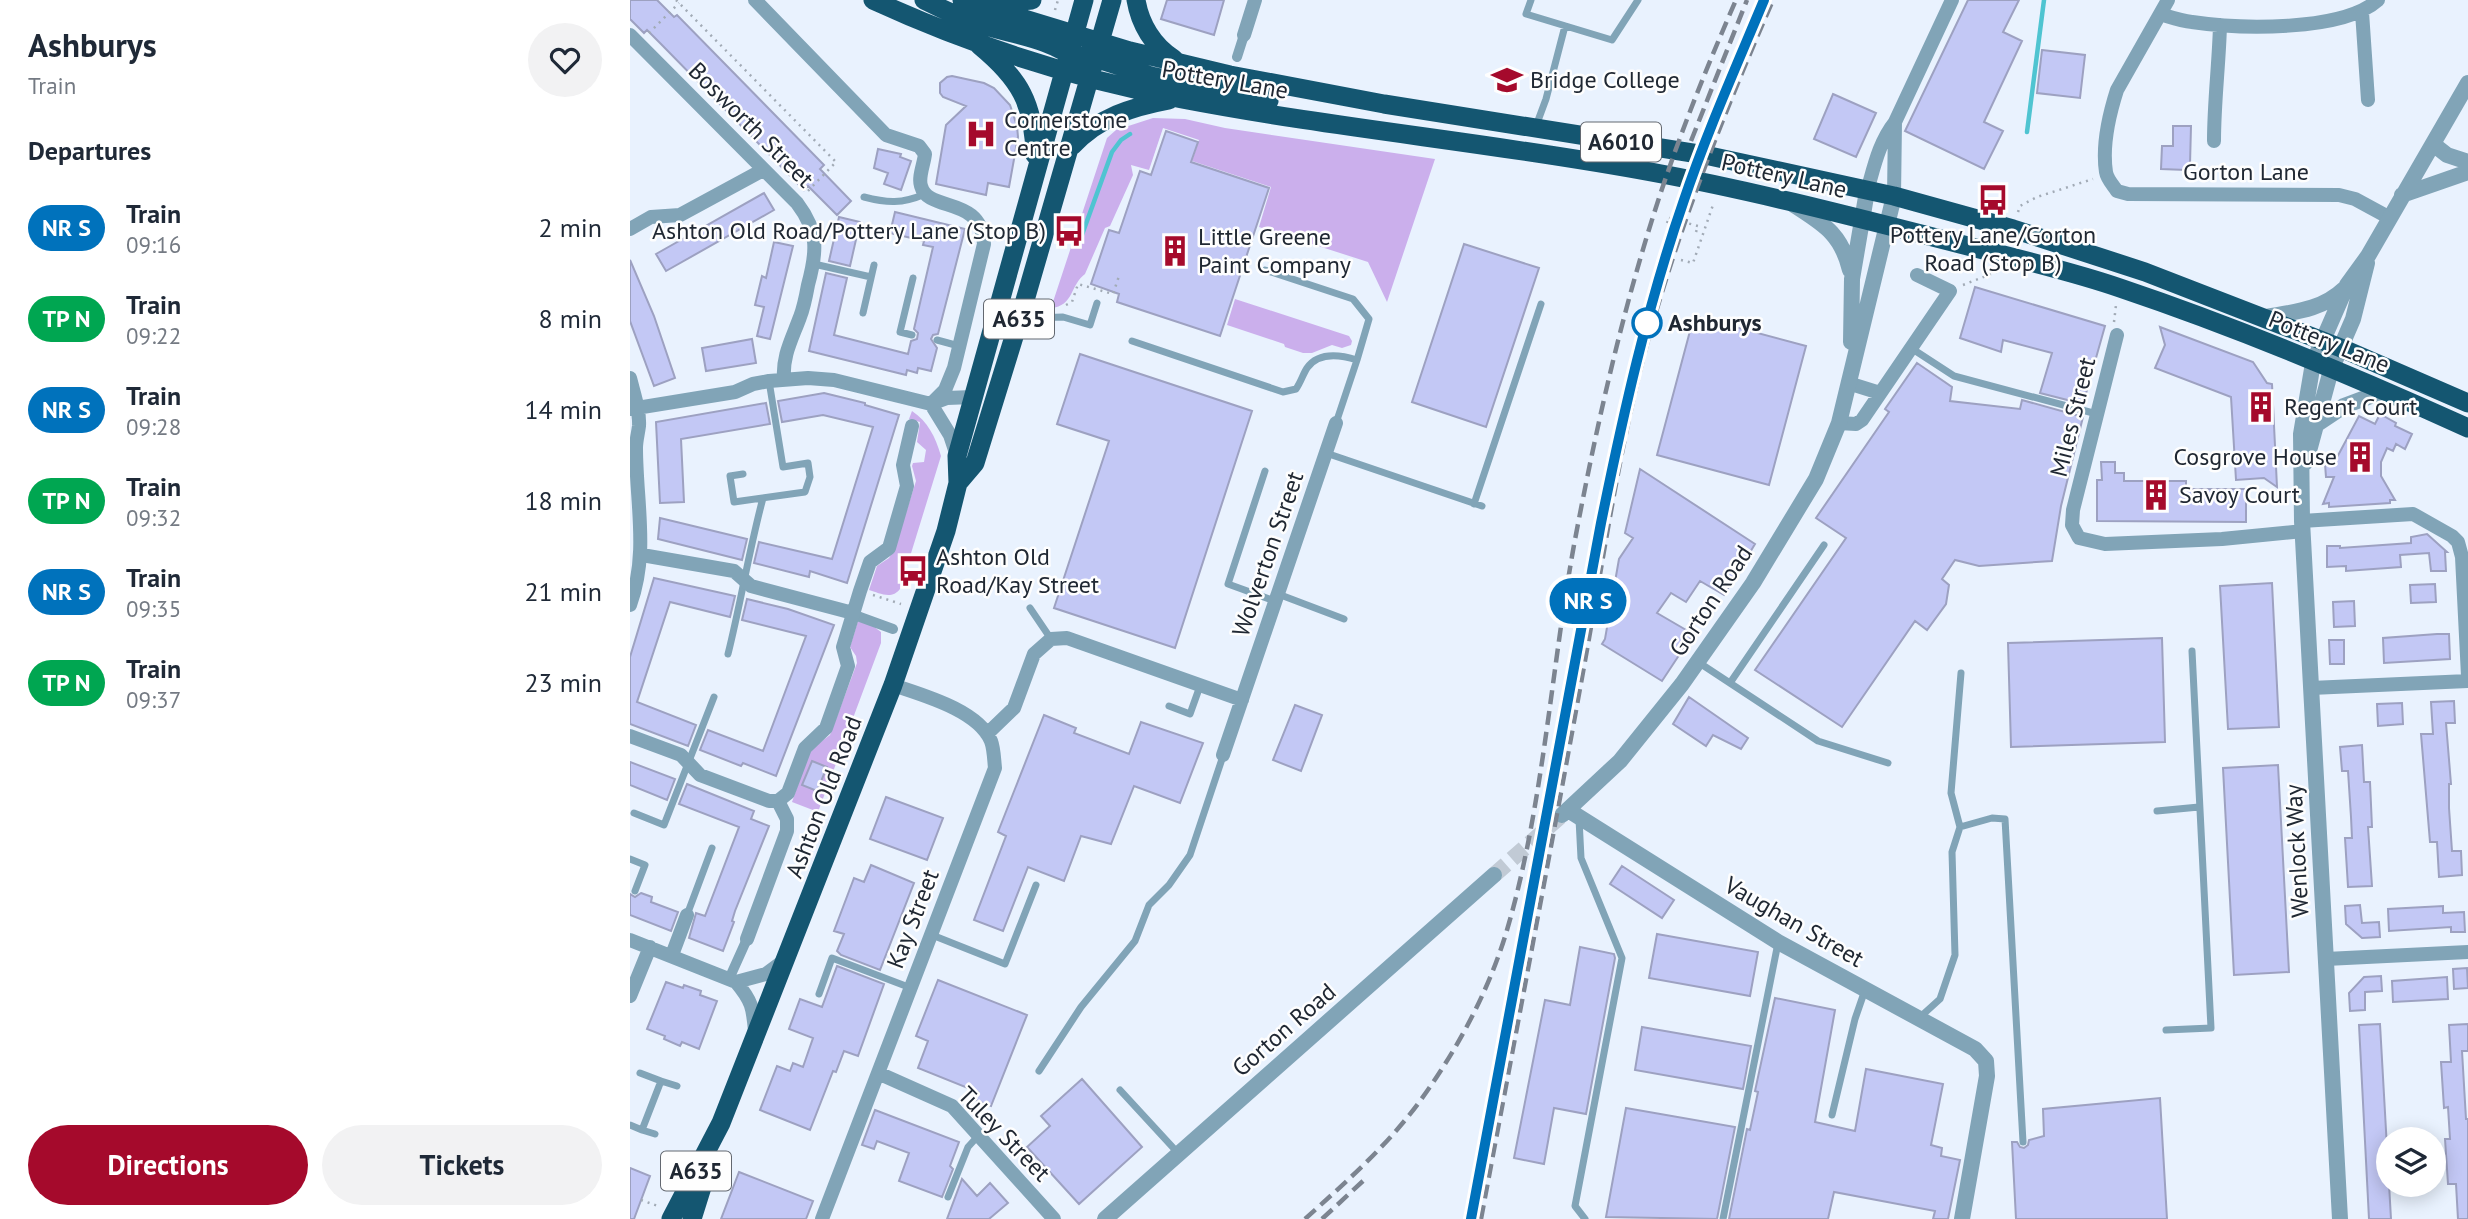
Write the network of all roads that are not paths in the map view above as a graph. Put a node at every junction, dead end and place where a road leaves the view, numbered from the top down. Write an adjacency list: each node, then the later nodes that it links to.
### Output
1 (755, 0): 40 (street)
2 (873, 0): 21 (highway, A6010)
3 (924, 0): 22 (highway)
4 (1032, 0): 14 (highway)
5 (1084, 0): 22 (highway, Ashton Old Road / A635)
6 (1112, 0): 24 (highway, Ashton Old Road / A635)
7 (1136, 0): 25 (highway)
8 (1255, 0): 19 (street)
9 (1531, 0): 18 (lane)
10 (1638, 0): 18 (lane)
11 (1952, 0): 29 (street)
12 (2168, 0): 16 (street)
13 (2378, 0): 15 (street)
14 (966, 2): 22 (highway, A6010)
15 (2362, 12): 17 (street); 28 (street)
16 (2160, 14): 17 (street); 45 (street, Gorton Lane)
17 (2220, 25): 31 (street)
18 (1565, 26): 30 (lane)
19 (1244, 35): 23 (street)
20 (634, 40): 36 (street, Bosworth Street)
21 (975, 42): 22 (highway, A6010); 38 (highway)
22 (1068, 52): 24 (highway, Pottery Lane / A6010); 24 (highway, Pottery Lane / A6010); 38 (highway, Ashton Old Road / A635)
23 (1237, 57)
24 (1095, 60): 25 (highway, Pottery Lane / A6010); 27 (highway, Pottery Lane / A6010); 33 (highway); 34 (highway, Ashton Old Road / A635)
25 (1185, 64): 30 (highway, Pottery Lane / A6010)
26 (2468, 83): 32 (street)
27 (1179, 99): 33 (highway, Pottery Lane / A6010); 34 (highway)
28 (2368, 100)
29 (1895, 122): 39 (street); 42 (street)
30 (1535, 129): 39 (highway, Pottery Lane / A6010)
31 (2214, 141)
32 (2433, 144): 35 (street); 41 (street)
33 (1500, 148): 44 (highway, Pottery Lane / A6010)
34 (1069, 149): 61 (highway, Ashton Old Road / A635)
35 (2468, 162)
36 (763, 170): 48 (street); 50 (street, Bosworth Street)
37 (2468, 172): 41 (street)
38 (1034, 177): 77 (highway, Ashton Old Road / A635)
39 (1867, 191): 42 (highway, Pottery Lane / A6010); 46 (street, Gorton Road)
40 (925, 194): 43 (lane); 68 (street)
41 (2402, 195): 45 (street, Wenlock Way)
42 (1894, 196): 47 (street, Gorton Road); 62 (highway, Pottery Lane / A6010)
43 (864, 197)
44 (1791, 203): 46 (highway, Pottery Lane / A6010); 56 (street)
45 (2390, 218): 49 (street, Wenlock Way)
46 (1862, 219): 47 (highway, Pottery Lane / A6010); 56 (street, Gorton Road)
47 (1888, 226): 71 (highway, Pottery Lane / A6010); 74 (street, Gorton Road)
48 (630, 229)
49 (2368, 256): 57 (street, Wenlock Way); 67 (street, Wenlock Way)
50 (814, 264): 54 (lane); 73 (street, Bosworth Street)
51 (874, 265): 54 (lane)
52 (1265, 270): 70 (lane)
53 (1917, 275): 69 (street)
54 (871, 277): 60 (lane)
55 (913, 278): 64 (lane)
56 (1852, 279): 74 (street, Gorton Road)
57 (2347, 285): 62 (street); 67 (street, Wenlock Way)
58 (1097, 303): 61 (lane)
59 (1541, 304): 87 (lane)
60 (863, 313)
61 (1021, 314): 92 (highway, Ashton Old Road / A635)
62 (2266, 317): 67 (highway, Pottery Lane / A6010)
63 (2115, 331): 81 (street, Miles Street)
64 (912, 335)
65 (937, 340): 68 (lane)
66 (1132, 341): 70 (lane)
67 (2332, 344): 71 (street, Wenlock Way); 78 (highway, Pottery Lane / A6010)
68 (959, 346): 79 (street)
69 (1911, 348): 76 (street); 81 (lane)
70 (1357, 360): 82 (lane)
71 (2322, 366): 75 (highway, Pottery Lane / A6010); 84 (street, Wenlock Way); 91 (street, Wenlock Way)
72 (630, 378): 80 (street)
73 (776, 381): 79 (street); 80 (street); 93 (lane)
74 (1848, 383): 76 (street); 83 (street, Gorton Road)
75 (2385, 391): 84 (street); 86 (highway, Pottery Lane / A6010)
76 (1880, 393): 83 (street)
77 (973, 397): 79 (street); 88 (highway, Ashton Old Road / A635)
78 (2468, 403)
79 (931, 404): 88 (street)
80 (634, 408): 97 (street)
81 (2097, 414): 94 (street, Miles Street)
82 (1336, 423): 87 (street, Wolverton Street)
83 (1839, 423): 108 (street, Gorton Road)
84 (2317, 424): 91 (street, Wenlock Way)
85 (912, 426): 102 (street)
86 (2468, 428)
87 (1326, 453): 99 (street, Wolverton Street)
88 (957, 456): 92 (highway, Ashton Old Road / A635)
89 (1265, 471): 99 (lane)
90 (743, 474): 93 (lane)
91 (2301, 481): 94 (street, Wenlock Way)
92 (958, 483): 113 (highway, Ashton Old Road / A635)
93 (763, 498): 98 (lane)
94 (2303, 526): 95 (street); 115 (street, Wenlock Way)
95 (2463, 539): 110 (street)
96 (1824, 545): 112 (lane)
97 (642, 555): 98 (street); 100 (street)
98 (743, 579): 102 (street); 107 (lane)
99 (1277, 598): 103 (lane); 117 (street, Wolverton Street)
100 (630, 605)
101 (1030, 608): 105 (lane)
102 (853, 613): 104 (street); 124 (street)
103 (1344, 620)
104 (893, 629)
105 (1051, 639): 114 (street); 119 (street)
106 (2192, 651): 125 (lane)
107 (728, 654)
108 (1697, 662): 112 (lane); 128 (street, Gorton Road)
109 (1961, 673): 129 (lane)
110 (2468, 676)
111 (2468, 681): 115 (street)
112 (1730, 683): 122 (lane)
113 (893, 685): 119 (street); 143 (highway, Ashton Old Road / A635)
114 (1200, 685): 117 (street); 118 (lane)
115 (2311, 688): 144 (street, Wenlock Way)
116 (714, 697): 123 (lane)
117 (1242, 700): 121 (street, Wolverton Street)
118 (1170, 706)
119 (987, 734): 136 (street, Kay Street)
120 (630, 736): 123 (street)
121 (1223, 755): 153 (lane)
122 (1888, 763)
123 (688, 764): 124 (street); 127 (lane)
124 (778, 801): 137 (street)
125 (2199, 807): 126 (lane); 151 (lane)
126 (2157, 811)
127 (634, 813)
128 (1570, 814): 139 (street, Vaughan Street); 174 (lane)
129 (1960, 827): 150 (lane); 165 (lane)
130 (712, 848): 135 (lane)
131 (630, 859): 134 (lane)
132 (1494, 875): 166 (street, Gorton Road)
133 (1036, 885): 136 (lane)
134 (635, 891)
135 (687, 915): 142 (street)
136 (931, 935): 146 (street, Kay Street)
137 (747, 939): 145 (street)
138 (630, 940): 140 (street)
139 (1779, 942): 147 (street, Vaughan Street); 175 (lane)
140 (650, 947): 142 (street); 149 (street)
141 (2468, 952): 144 (street)
142 (672, 955): 145 (street)
143 (786, 959): 145 (street); 152 (highway, Ashton Old Road / A635)
144 (2326, 959): 177 (street, Wenlock Way)
145 (732, 981): 152 (street)
146 (911, 988): 148 (lane); 155 (street, Kay Street)
147 (1865, 989): 150 (street, Vaughan Street); 159 (lane)
148 (819, 994)
149 (630, 996)
150 (1919, 1018): 176 (street, Vaughan Street)
151 (2166, 1030)
152 (755, 1040): 160 (highway, Ashton Old Road / A635)
153 (1039, 1071)
154 (640, 1073): 156 (lane)
155 (878, 1073): 164 (street, Tuley Street); 171 (street, Kay Street)
156 (661, 1081): 157 (lane); 162 (lane)
157 (677, 1086)
158 (1120, 1090): 166 (lane)
159 (1832, 1115)
160 (721, 1123): 169 (highway, Ashton Old Road / A635); 170 (highway, Ashton Old Road / A635)
161 (630, 1125): 162 (lane)
162 (642, 1130): 163 (lane)
163 (655, 1134)
164 (978, 1136): 167 (lane); 172 (street, Tuley Street)
165 (2023, 1142)
166 (1179, 1153): 168 (street, Gorton Road)
167 (948, 1198)
168 (1122, 1213): 173 (street, Gorton Road)
169 (667, 1214)
170 (692, 1219)
171 (822, 1219)
172 (1054, 1219)
173 (1105, 1219)
174 (1585, 1219)
175 (1723, 1219)
176 (1962, 1219)
177 (2340, 1219)

